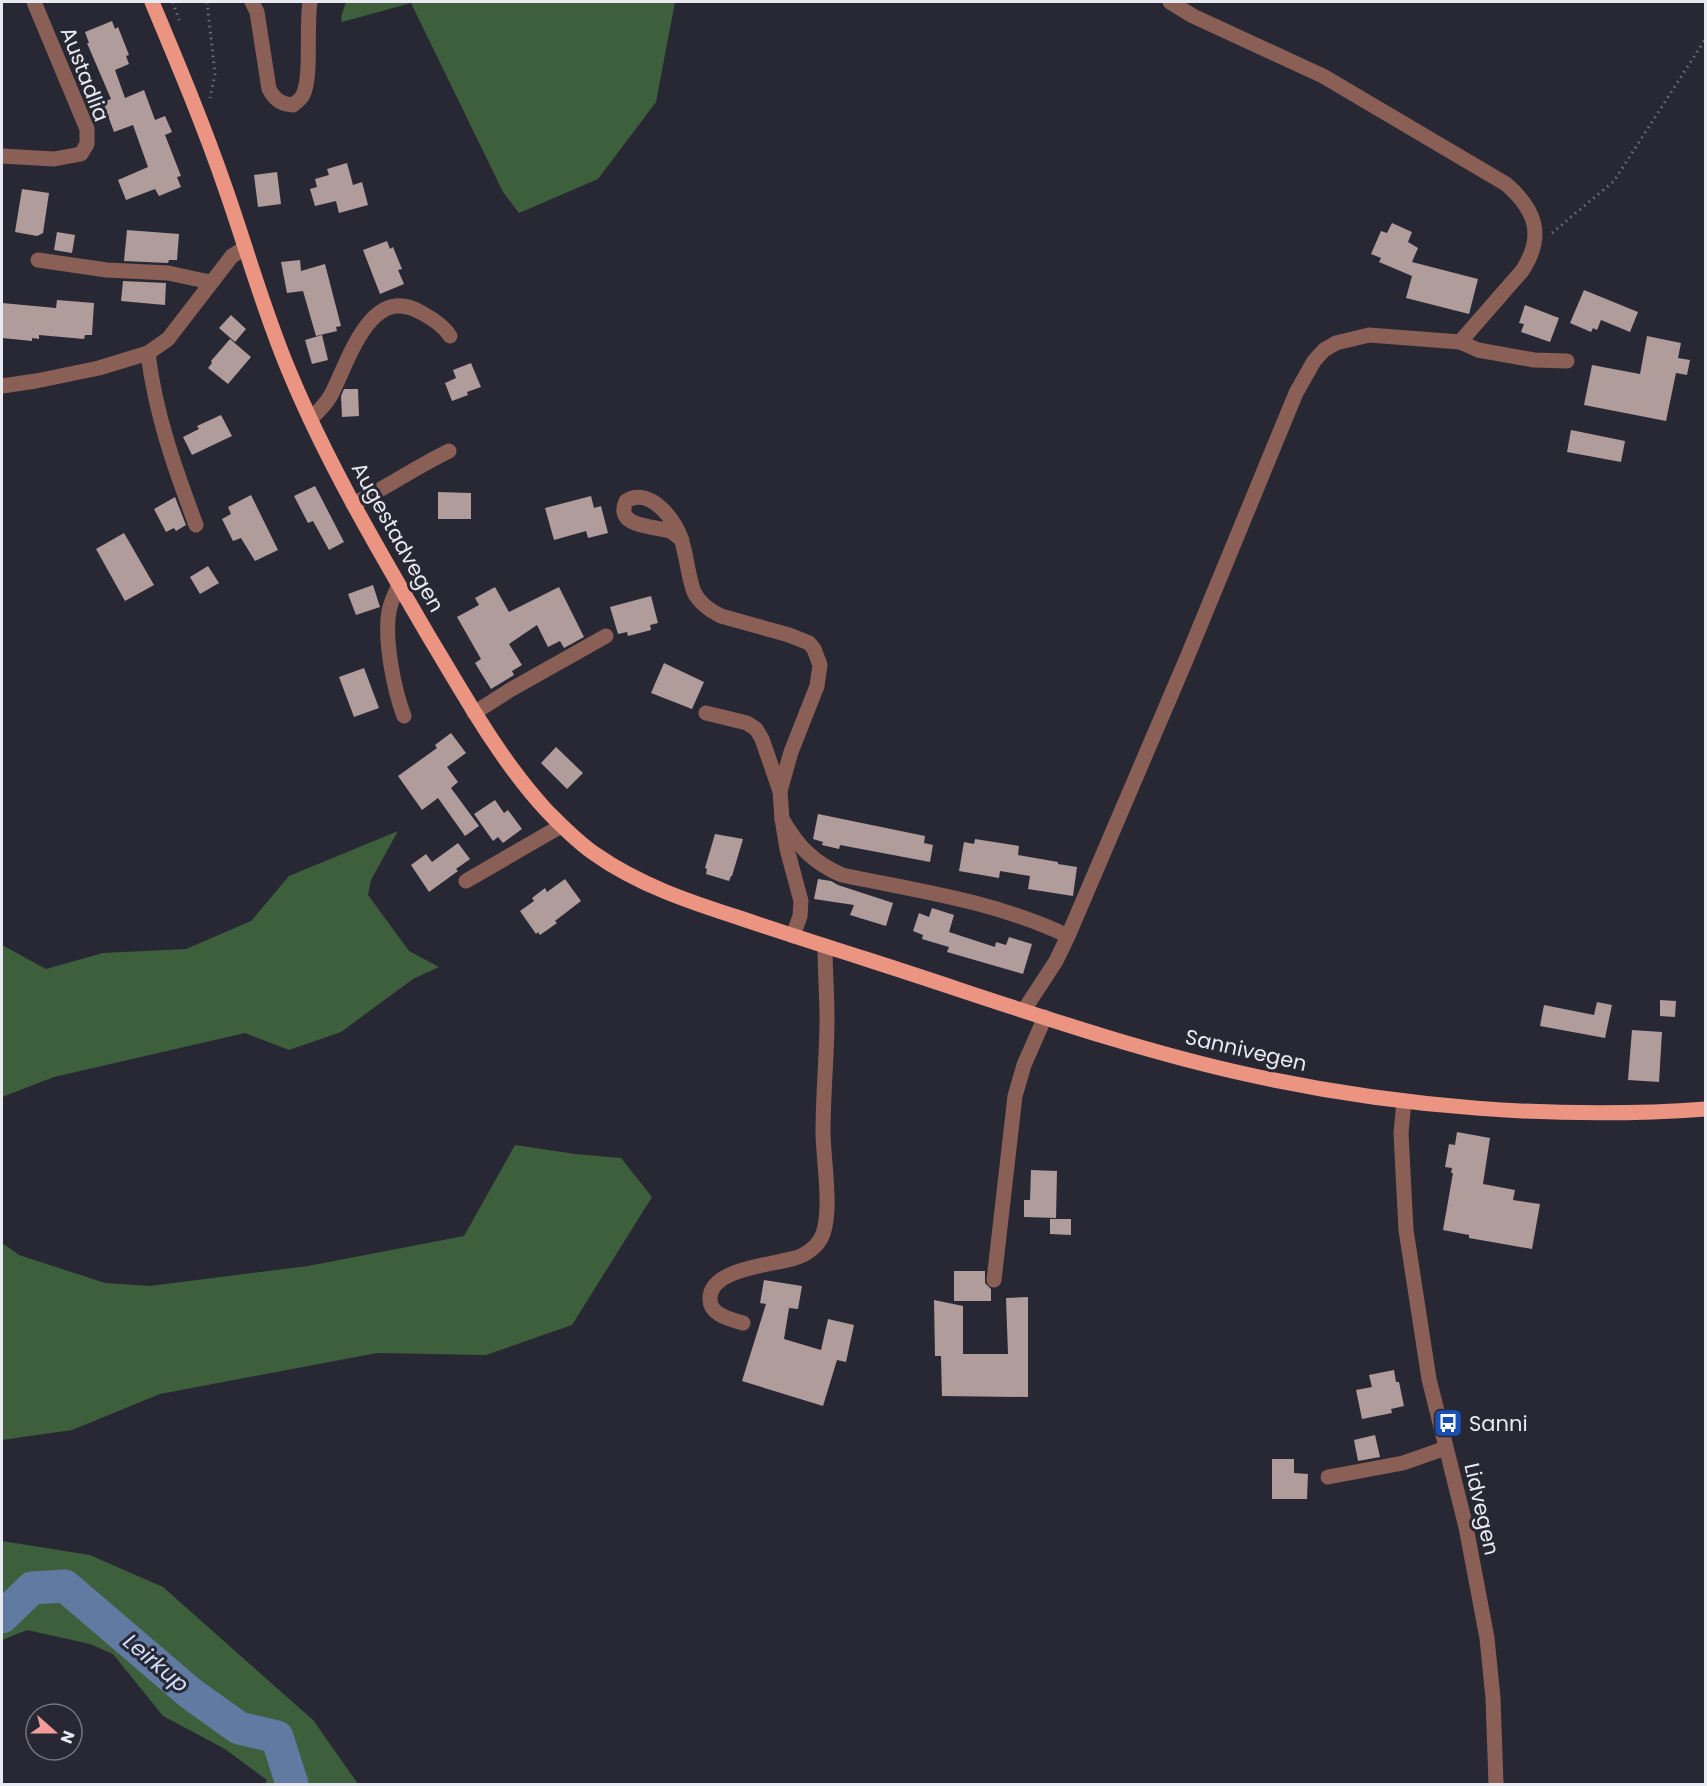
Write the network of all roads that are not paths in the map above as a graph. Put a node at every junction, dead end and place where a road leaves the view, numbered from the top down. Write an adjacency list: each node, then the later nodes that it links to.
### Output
1 (34, 2): 6 (street, Austadlia)
2 (152, 2): 7 (main road, Augestadvegen)
3 (252, 2): 4 (street)
4 (310, 2)
5 (1170, 2): 11 (street)
6 (2, 156)
7 (245, 248): 9 (street); 15 (main road, Augestadvegen)
8 (38, 260): 9 (street)
9 (210, 282): 12 (street)
10 (450, 336): 15 (street)
11 (1460, 342): 13 (street); 30 (street)
12 (148, 353): 14 (street); 18 (street)
13 (1567, 361)
14 (2, 386)
15 (310, 419): 17 (main road, Augestadvegen)
16 (449, 451): 17 (street)
17 (353, 504): 20 (main road, Augestadvegen)
18 (196, 525)
19 (682, 540): 25 (street)
20 (399, 585): 22 (main road, Augestadvegen); 24 (street)
21 (606, 636): 22 (street)
22 (474, 713): 27 (main road, Augestadvegen)
23 (706, 713): 25 (street)
24 (404, 717)
25 (780, 791): 26 (street)
26 (782, 819): 29 (street); 30 (street)
27 (561, 825): 28 (street); 29 (main road, Augestadvegen)
28 (466, 881)
29 (793, 936): 31 (main road, Sannivegen)
30 (1068, 936): 32 (street)
31 (825, 946): 32 (main road, Sannivegen); 37 (street)
32 (1024, 1010): 33 (main road, Sannivegen)
33 (1045, 1017): 34 (main road, Sannivegen); 36 (street)
34 (1404, 1101): 35 (main road, Sannivegen); 38 (street, Lidvegen)
35 (1706, 1109)
36 (994, 1280)
37 (743, 1323)
38 (1446, 1448): 39 (street); 40 (street, Lidvegen)
39 (1328, 1477)
40 (1496, 1785)

